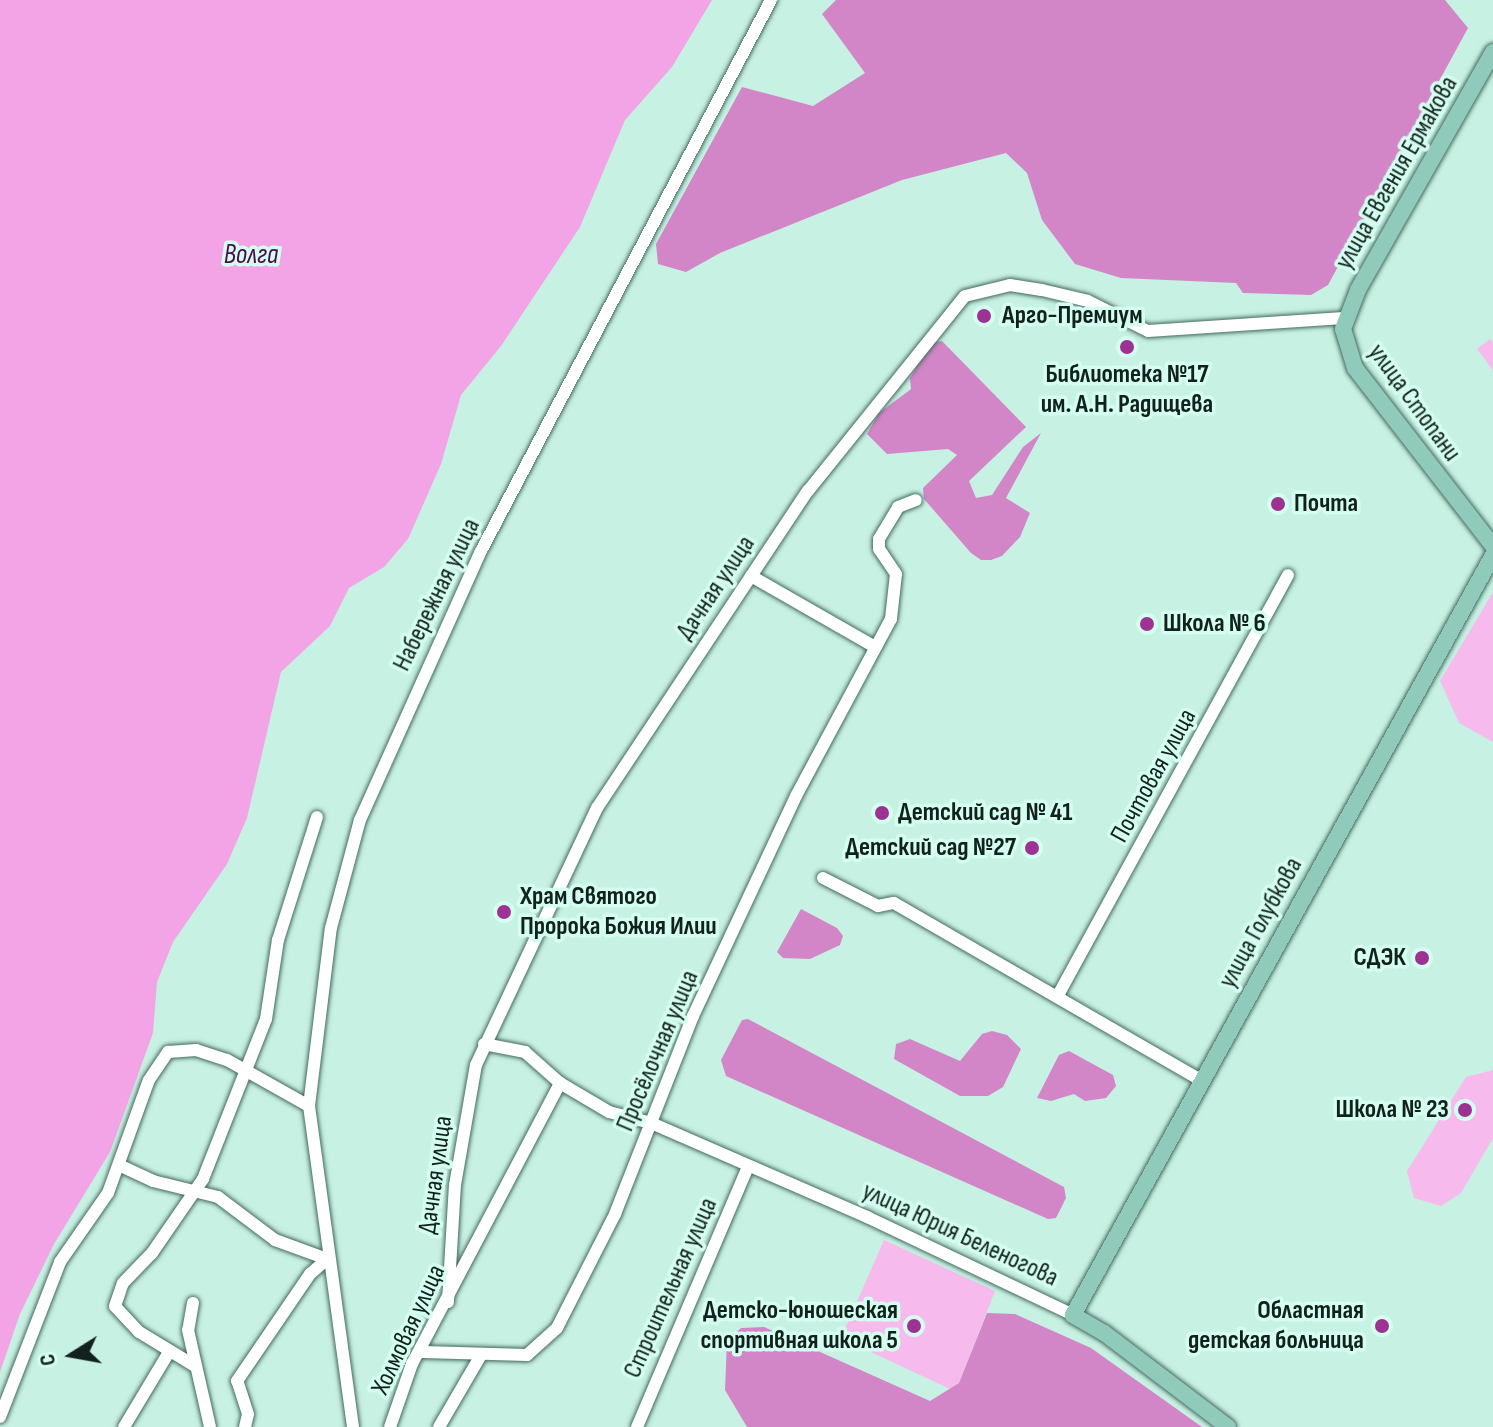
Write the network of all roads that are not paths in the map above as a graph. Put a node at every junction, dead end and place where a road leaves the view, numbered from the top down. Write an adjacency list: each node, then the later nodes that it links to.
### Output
1 (771, 0): 17 (street, Набережная улица)
2 (1493, 52): 3 (main road, улица Евгения Ермакова)
3 (1344, 318): 5 (main road, улица Стопани); 8 (street, Дачная улица)
4 (916, 500): 9 (street, Просёлочная улица)
5 (1493, 546)
6 (1493, 555): 15 (main road, улица Голубкова)
7 (1288, 575): 12 (street, Почтовая улица)
8 (751, 576): 9 (street); 13 (street, Дачная улица)
9 (873, 646): 18 (street, Просёлочная улица)
10 (317, 817): 14 (street)
11 (823, 878): 12 (street)
12 (1057, 997): 15 (street)
13 (484, 1044): 16 (street, улица Юрия Беленогова); 23 (street, Дачная улица)
14 (247, 1068): 17 (street); 19 (street); 21 (street)
15 (1202, 1081): 25 (main road, улица Голубкова)
16 (560, 1083): 18 (street, улица Юрия Беленогова); 23 (street, Холмовая улица)
17 (309, 1106): 22 (street, Набережная улица)
18 (651, 1123): 20 (street, улица Юрия Беленогова); 28 (street, Просёлочная улица)
19 (121, 1166): 21 (street); 30 (street)
20 (748, 1167): 25 (street, улица Юрия Беленогова); 37 (street, Строительная улица)
21 (194, 1192): 22 (street); 26 (street)
22 (327, 1259): 33 (street); 34 (street, Набережная улица)
23 (448, 1302): 27 (street, Холмовая улица)
24 (193, 1303): 29 (street)
25 (1073, 1315): 38 (main road, улица Юрия Беленогова)
26 (169, 1352): 29 (street); 31 (street)
27 (423, 1352): 28 (street, Просёлочная улица); 35 (street, Холмовая улица)
28 (481, 1355): 36 (street)
29 (195, 1366): 32 (street)
30 (0, 1417)
31 (130, 1425)
32 (210, 1427)
33 (245, 1427)
34 (353, 1427)
35 (390, 1427)
36 (439, 1427)
37 (637, 1427)
38 (1228, 1427)

